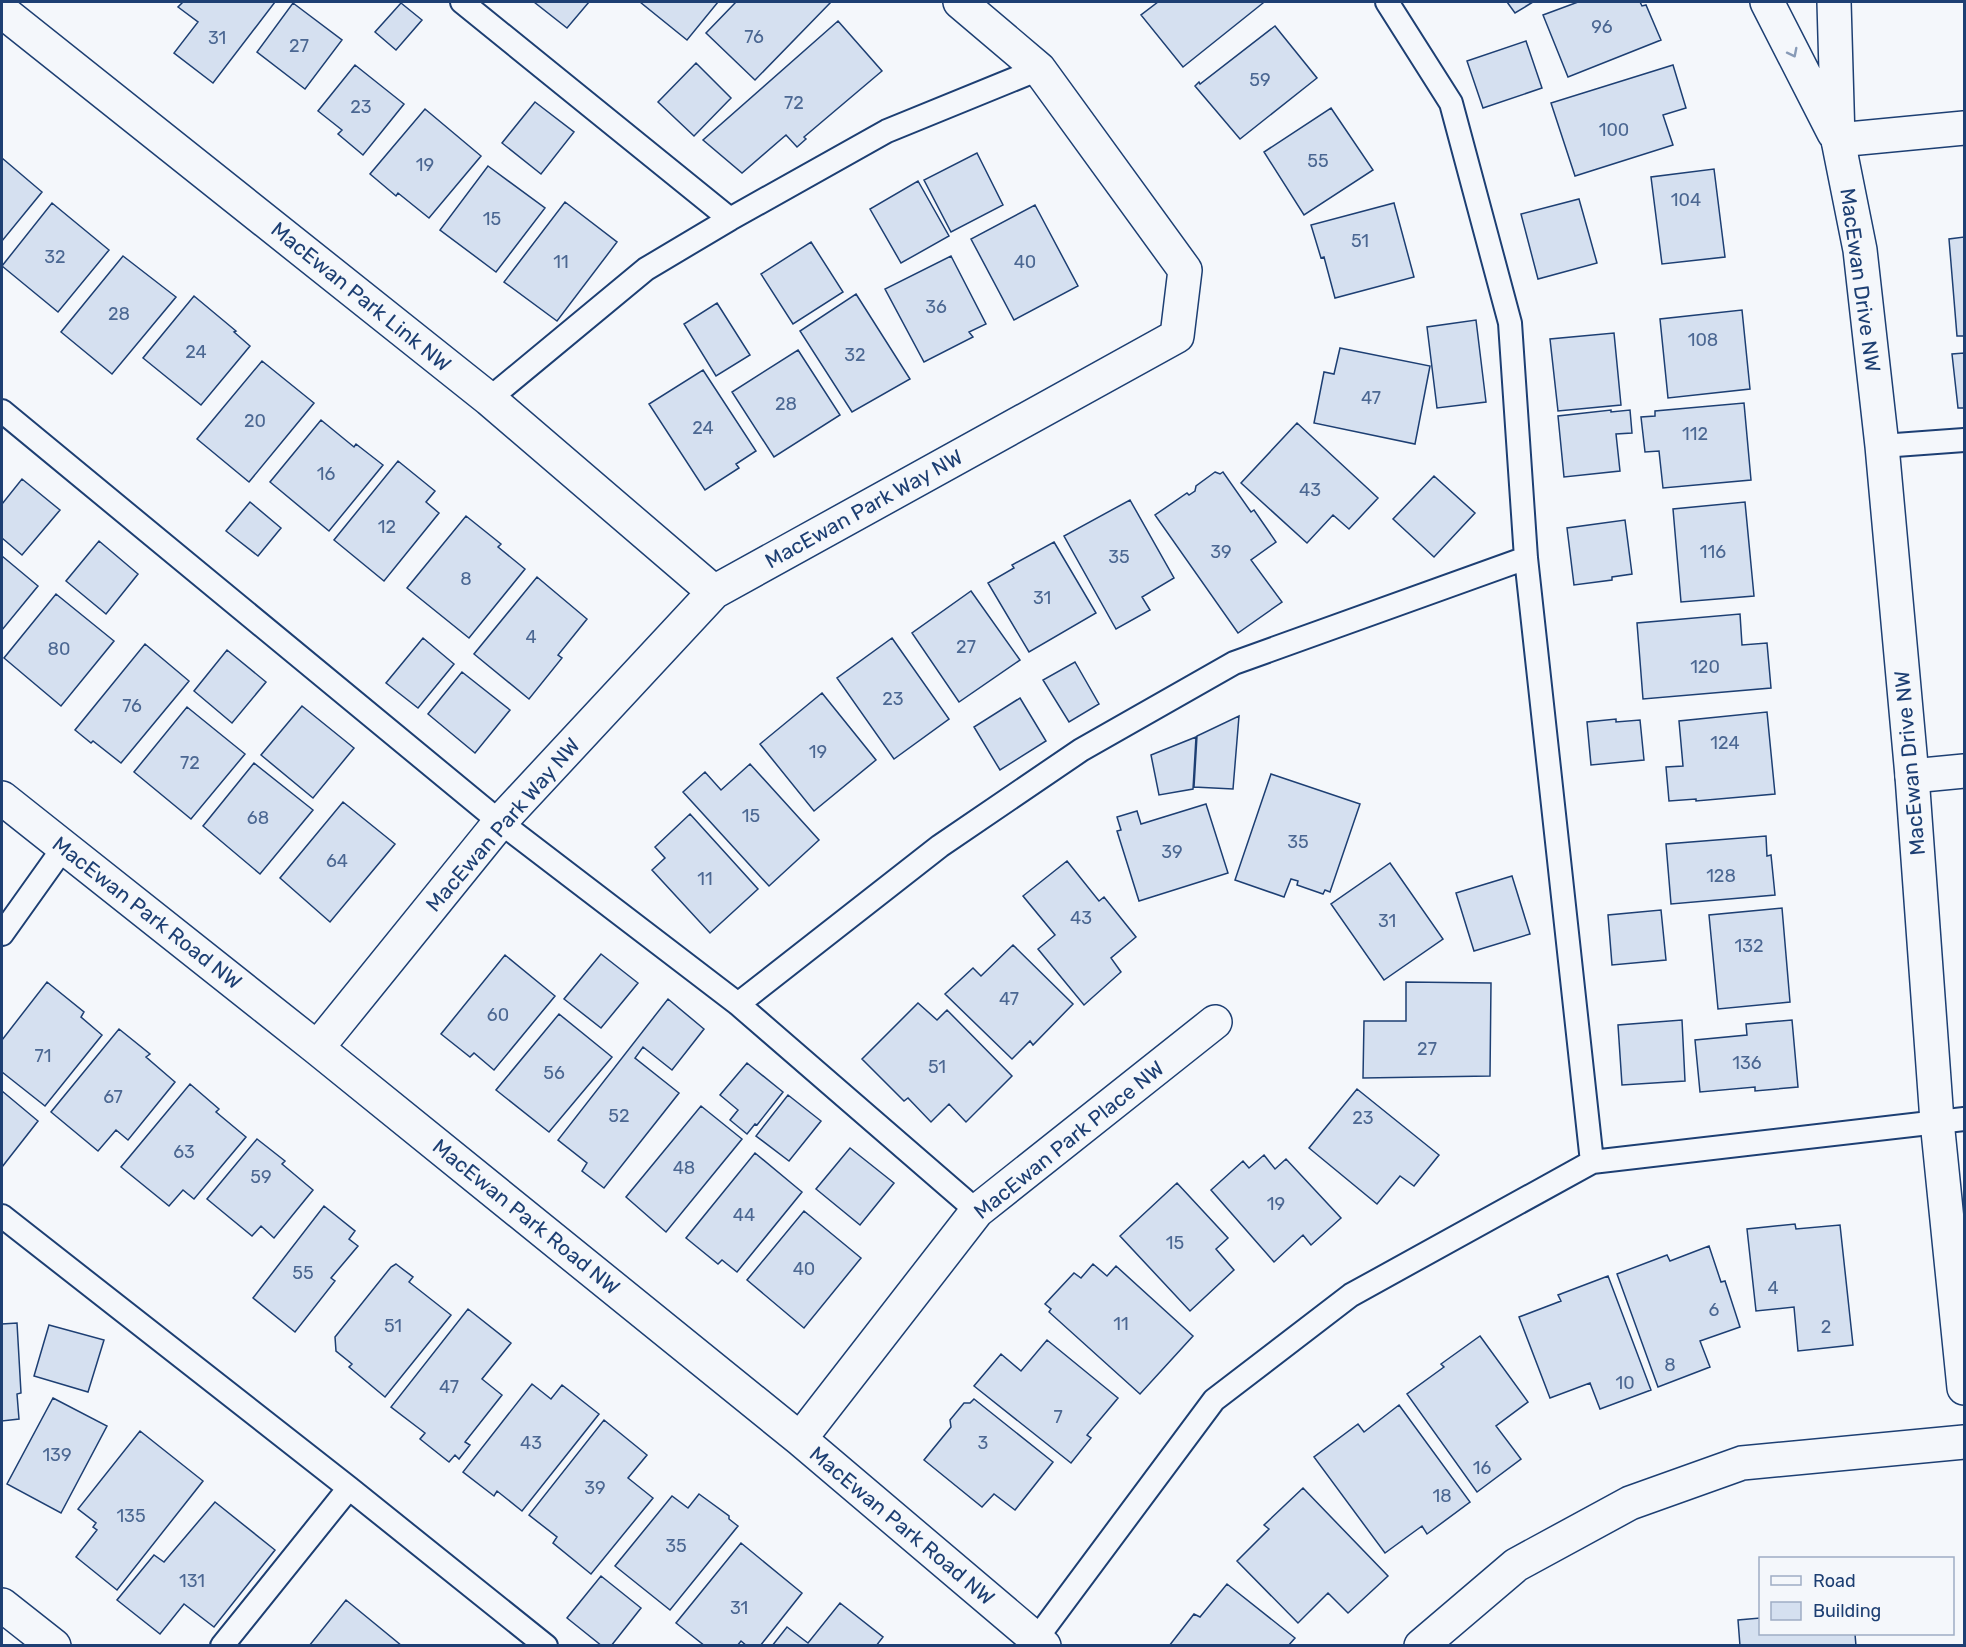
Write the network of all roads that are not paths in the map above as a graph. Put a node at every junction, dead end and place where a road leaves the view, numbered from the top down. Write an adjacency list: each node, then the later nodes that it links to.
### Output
1 (462, 2): 10 (lane)
2 (960, 2): 7 (street, MacEwan Park Way NW)
3 (1388, 2): 15 (lane)
4 (1767, 2): 9 (street, MacEwan Drive NW, one-way to 9)
5 (1834, 2): 9 (street, MacEwan Drive NW)
6 (2, 11): 11 (street, MacEwan Park Link NW)
7 (1039, 69): 10 (lane); 16 (street, MacEwan Park Way NW)
8 (1965, 128): 9 (street)
9 (1838, 140): 14 (street, MacEwan Drive NW)
10 (730, 219): 11 (lane)
11 (489, 399): 16 (street, MacEwan Park Link NW)
12 (2, 411): 20 (lane)
13 (1965, 440): 14 (lane)
14 (1882, 446): 18 (street, MacEwan Drive NW)
15 (1526, 558): 23 (lane); 27 (lane)
16 (714, 592): 20 (street, MacEwan Park Way NW)
17 (1965, 771): 18 (street)
18 (1912, 776): 26 (street, MacEwan Drive NW)
19 (2, 798): 21 (street, MacEwan Park Road NW)
20 (500, 822): 23 (lane); 25 (street, MacEwan Park Way NW)
21 (64, 847): 22 (lane); 25 (street, MacEwan Park Road NW)
22 (2, 934)
23 (738, 1004): 28 (lane)
24 (1215, 1022): 28 (street, MacEwan Park Place NW)
25 (317, 1048): 31 (street, MacEwan Park Road NW)
26 (1951, 1120): 27 (lane); 30 (street, MacEwan Drive NW)
27 (1592, 1162): 35 (lane)
28 (977, 1211): 31 (street, MacEwan Park Place NW)
29 (2, 1216): 33 (lane)
30 (1965, 1388)
31 (800, 1439): 35 (street, MacEwan Park Road NW)
32 (1965, 1442): 39 (street)
33 (349, 1488): 37 (lane); 38 (lane)
34 (2, 1605): 36 (street)
35 (1037, 1643)
36 (54, 1646)
37 (222, 1646)
38 (546, 1646)
39 (1421, 1646)

